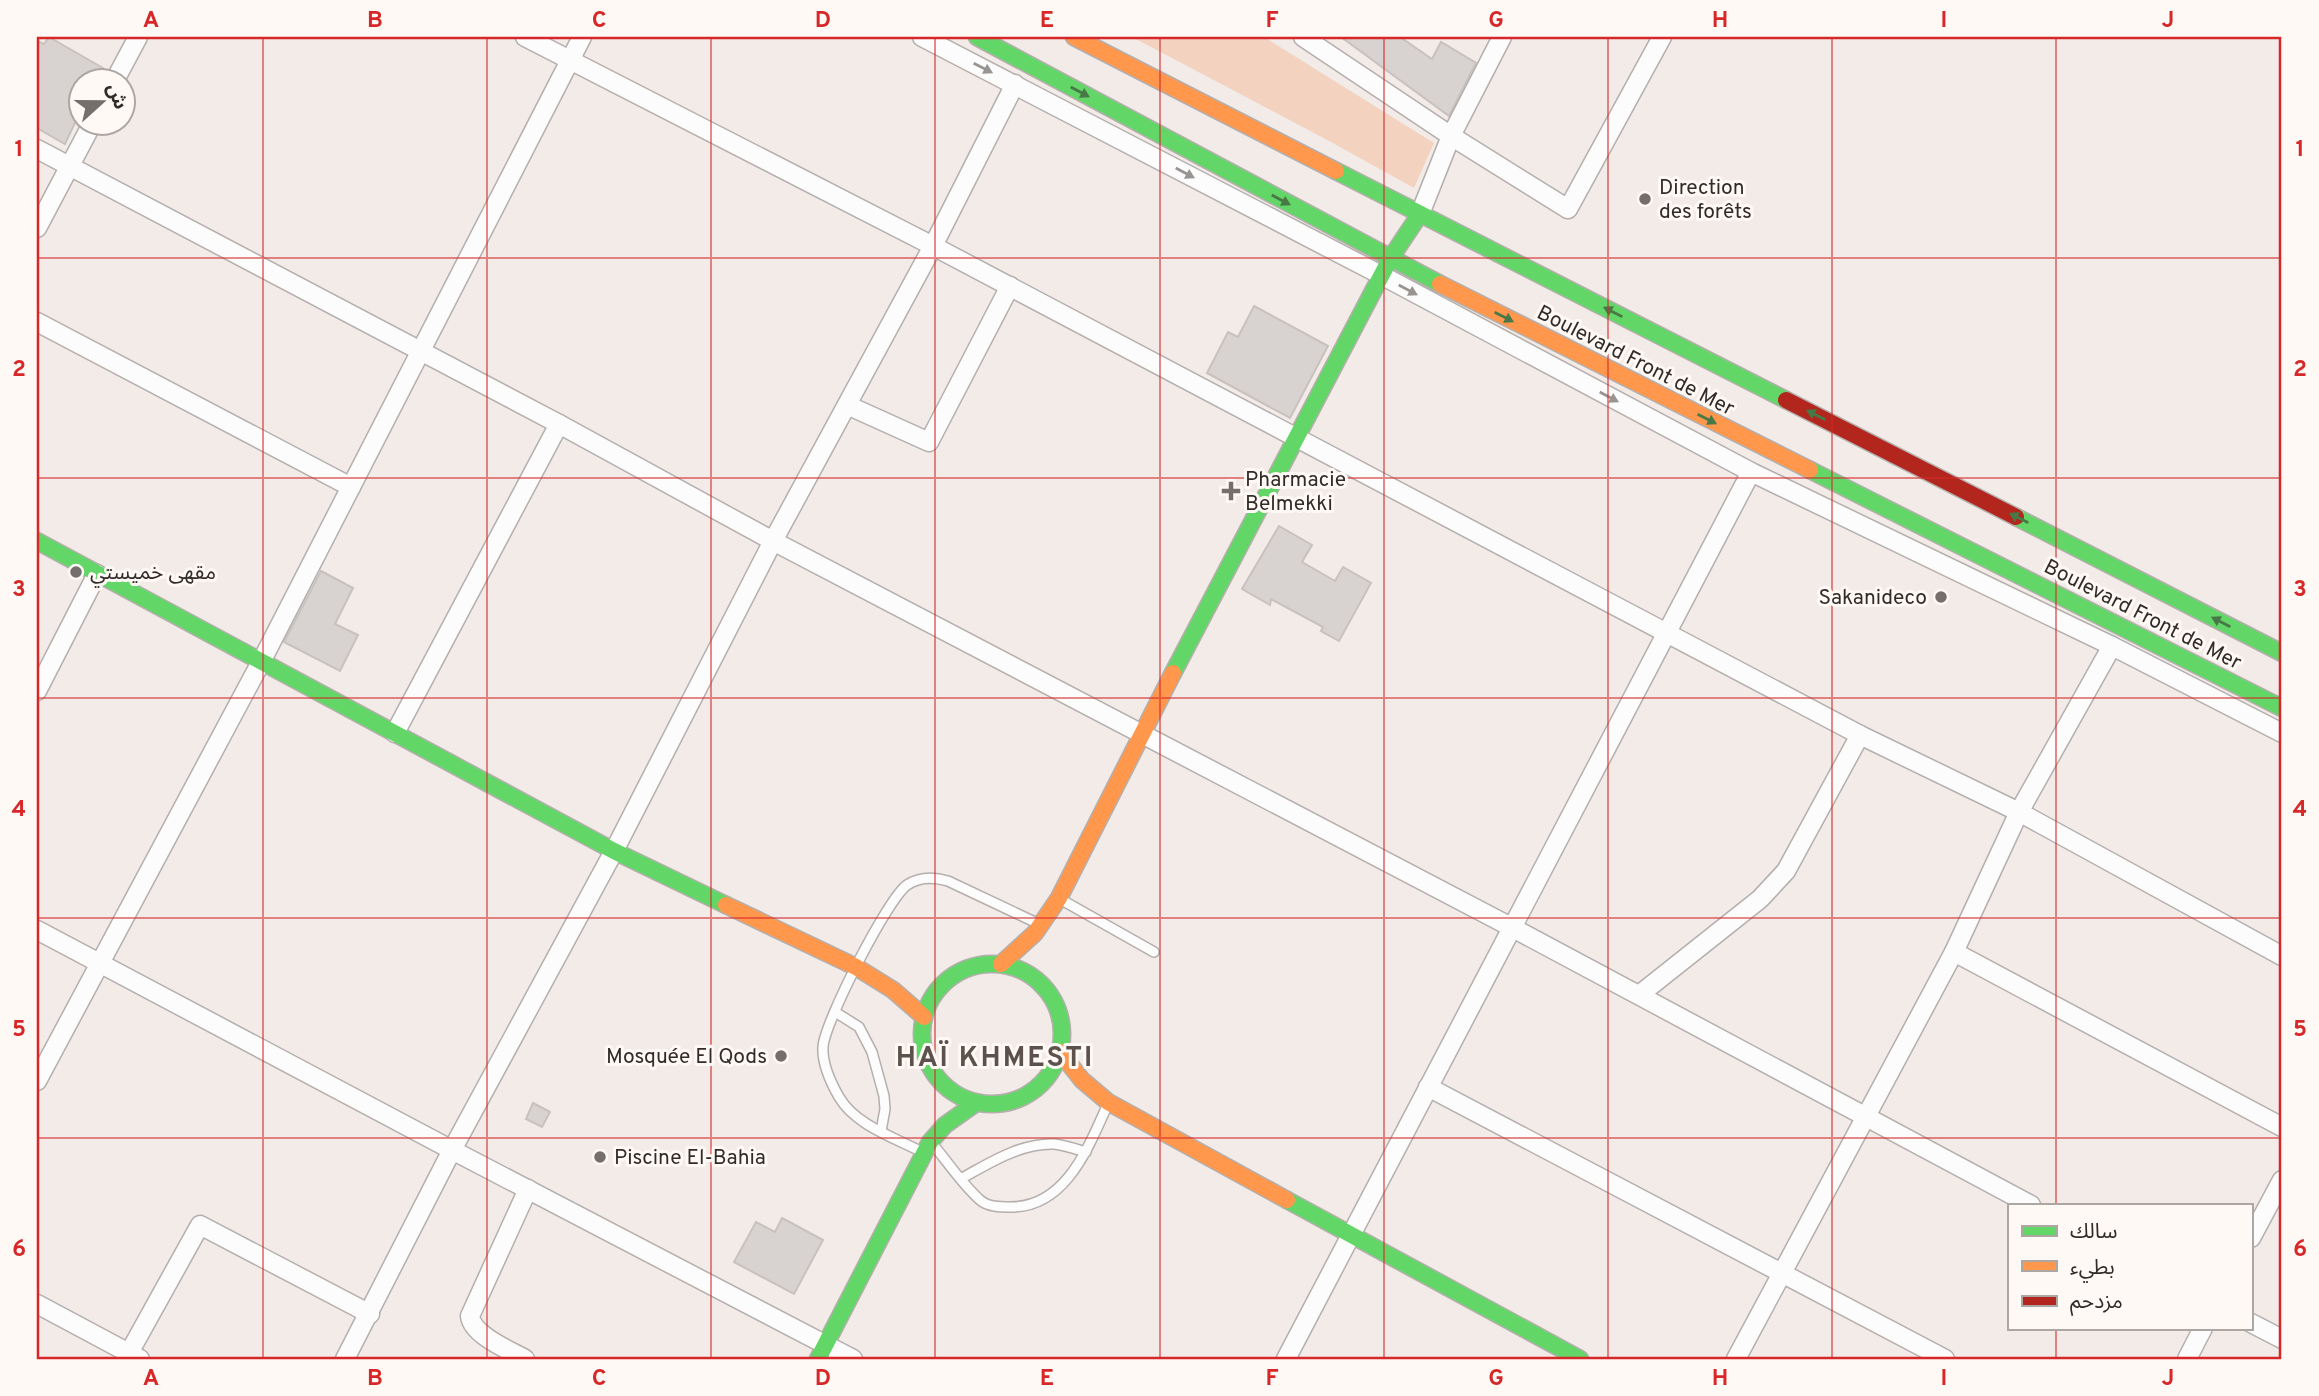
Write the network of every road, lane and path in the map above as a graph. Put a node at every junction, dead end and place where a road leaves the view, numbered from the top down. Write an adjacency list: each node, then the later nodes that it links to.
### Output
1 (138, 37): 11 (street)
2 (525, 37): 10 (street)
3 (582, 37): 10 (street)
4 (922, 37): 12 (street, one-way to 12)
5 (977, 37): 20 (street, Boulevard Front de Mer, one-way to 20)
6 (1074, 37): 17 (street, Boulevard Front de Mer)
7 (1303, 37): 14 (street)
8 (1502, 37): 14 (street)
9 (1662, 37): 14 (street)
10 (569, 61): 19 (street); 23 (street)
11 (122, 66)
12 (1014, 84): 19 (street); 20 (street, one-way to 20)
13 (86, 136): 16 (street)
14 (1451, 136): 17 (street)
15 (37, 149): 16 (street)
16 (69, 167): 18 (street); 23 (street)
17 (1420, 214): 20 (street); 34 (street, Boulevard Front de Mer, one-way to 17)
18 (37, 228)
19 (933, 246): 21 (street); 24 (street)
20 (1385, 267): 26 (street); 27 (street, one-way to 27); 37 (street, Boulevard Front de Mer, one-way to 37)
21 (1010, 286): 24 (street); 26 (street)
22 (37, 322): 28 (street)
23 (421, 352): 25 (street); 28 (street)
24 (847, 405): 30 (street)
25 (559, 424): 30 (street); 38 (street)
26 (1297, 436): 32 (street); 39 (street)
27 (1751, 472): 32 (street); 33 (street)
28 (351, 487): 35 (street)
29 (37, 541): 31 (street)
30 (773, 541): 39 (street); 43 (street)
31 (97, 574): 35 (street); 36 (street)
32 (1668, 634): 41 (street); 45 (street)
33 (2112, 646): 40 (street); 42 (street)
34 (2282, 653)
35 (261, 662): 38 (street); 51 (street)
36 (37, 691)
37 (2282, 708)
38 (395, 733): 43 (street)
39 (1141, 733): 44 (street); 45 (street)
40 (2282, 733)
41 (1860, 736): 42 (street); 57 (street)
42 (2019, 812): 49 (street); 50 (street)
43 (614, 851): 53 (street); 71 (street)
44 (1059, 898): 46 (street); 48 (lane)
45 (1511, 927): 57 (street); 64 (street)
46 (1038, 929): 52 (street); 53 (lane); 55 (street)
47 (37, 930): 51 (street)
48 (1154, 952)
49 (1954, 952): 67 (street); 68 (street)
50 (2282, 956)
51 (99, 962): 61 (street); 71 (street)
52 (1001, 964): 55 (street); 56 (street)
53 (856, 967): 54 (street); 58 (lane)
54 (876, 979): 56 (street); 59 (street)
55 (1037, 980): 60 (street)
56 (939, 988): 59 (street)
57 (1639, 995): 67 (street)
58 (835, 1012): 69 (lane); 69 (lane)
59 (924, 1017): 62 (street)
60 (1060, 1052): 63 (street); 65 (street)
61 (37, 1081)
62 (940, 1082): 66 (street); 70 (street)
63 (1040, 1087): 65 (street); 66 (street)
64 (1428, 1087): 77 (street); 79 (street)
65 (1102, 1097): 72 (lane); 77 (street)
66 (976, 1103): 70 (street)
67 (1865, 1116): 76 (street); 79 (street)
68 (2282, 1127)
69 (881, 1130): 70 (lane)
70 (931, 1143): 73 (lane); 85 (street)
71 (452, 1150): 75 (street); 81 (street)
72 (1086, 1152): 73 (lane); 73 (lane)
73 (962, 1178)
74 (2282, 1180): 78 (street)
75 (528, 1189): 85 (street); 88 (street)
76 (2029, 1204)
77 (1352, 1236): 90 (street); 91 (street)
78 (2252, 1236)
79 (1782, 1273): 92 (street); 93 (street)
80 (37, 1304): 86 (street)
81 (370, 1314): 86 (street); 87 (street)
82 (2252, 1324): 84 (street)
83 (2202, 1330): 94 (street)
84 (2282, 1339)
85 (822, 1352): 89 (street)
86 (135, 1356)
87 (345, 1359)
88 (525, 1359)
89 (853, 1359)
90 (1286, 1359)
91 (1580, 1359)
92 (1736, 1359)
93 (1945, 1359)
94 (2186, 1359)

